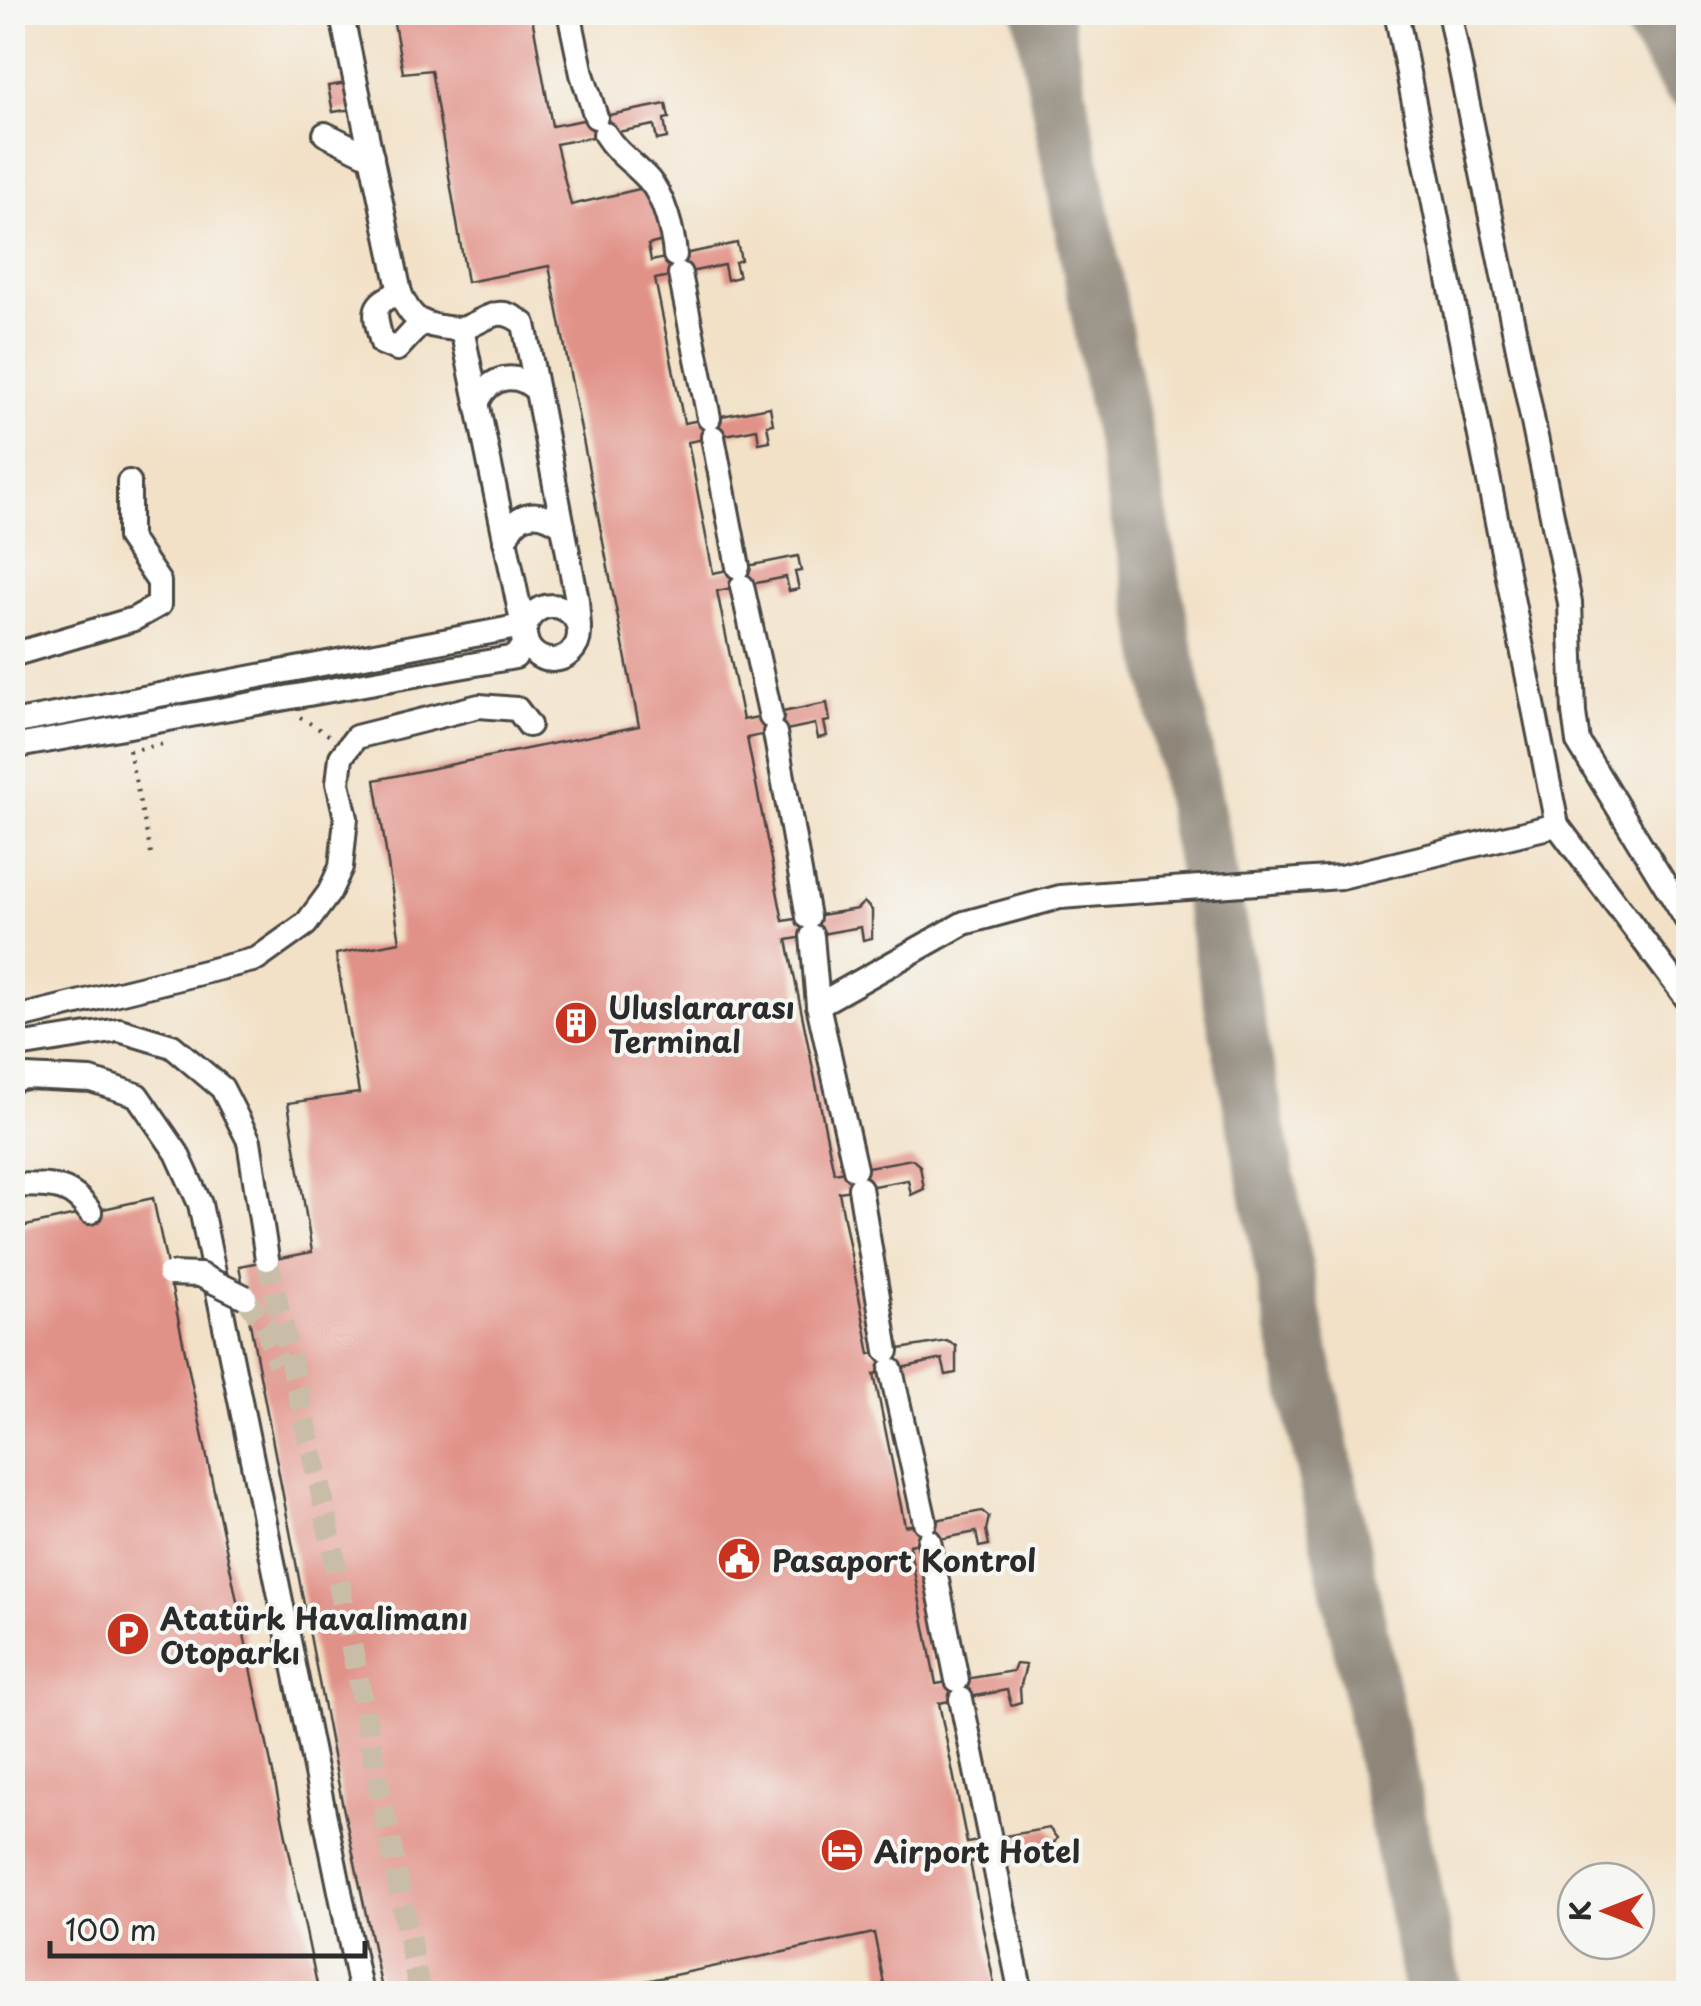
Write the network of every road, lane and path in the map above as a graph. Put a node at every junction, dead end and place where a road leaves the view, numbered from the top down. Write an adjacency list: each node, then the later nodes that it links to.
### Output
1 (342, 12): 6 (lane)
2 (569, 12): 28 (lane)
3 (1396, 12): 24 (lane)
4 (1449, 12): 26 (lane)
5 (324, 128): 6 (lane)
6 (370, 148): 7 (lane)
7 (400, 293): 8 (lane); 8 (lane)
8 (420, 324): 9 (lane)
9 (462, 329): 10 (lane); 11 (lane)
10 (537, 391): 11 (lane); 13 (lane)
11 (478, 401): 14 (lane)
12 (130, 482): 17 (lane)
13 (563, 526): 14 (lane); 15 (lane)
14 (505, 542): 16 (lane)
15 (578, 627): 16 (lane); 16 (lane)
16 (526, 641): 20 (lane)
17 (12, 655)
18 (300, 717): 23 (path)
19 (529, 725): 23 (lane)
20 (28, 728): 22 (lane)
21 (186, 740): 25 (path)
22 (12, 746)
23 (348, 748): 29 (lane)
24 (1557, 825): 27 (lane); 28 (lane)
25 (151, 854)
26 (1688, 922)
27 (1688, 1000)
28 (818, 1005): 38 (lane)
29 (12, 1019)
30 (12, 1048): 34 (lane, bridge)
31 (12, 1080): 37 (lane)
32 (12, 1185): 33 (lane)
33 (90, 1212)
34 (267, 1259)
35 (169, 1274): 36 (lane, bridge)
36 (245, 1298)
37 (362, 1994)
38 (1021, 1994)

